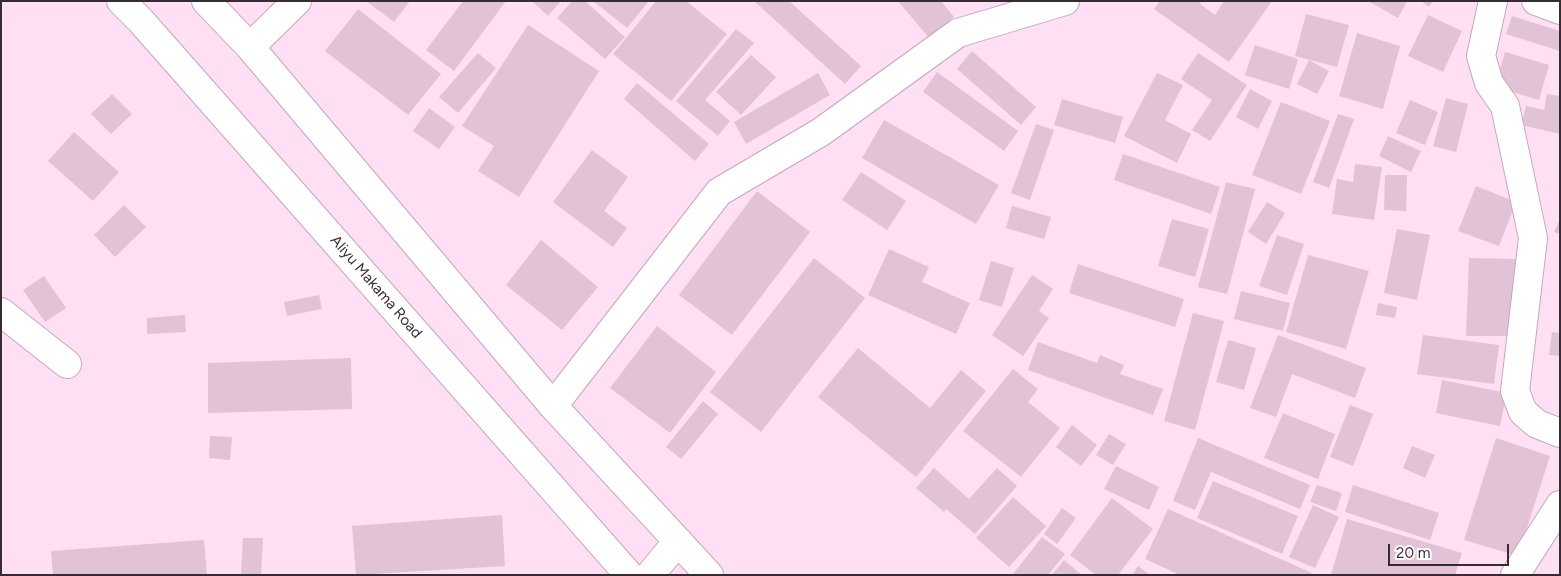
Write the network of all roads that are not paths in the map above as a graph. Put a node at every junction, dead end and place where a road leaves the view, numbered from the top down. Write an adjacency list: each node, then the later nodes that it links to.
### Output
1 (121, 1): 15 (street, Aliyu Makama Road)
2 (206, 1): 8 (street)
3 (297, 1): 8 (street)
4 (1065, 1): 11 (street)
5 (1494, 1): 12 (street)
6 (1536, 1): 7 (street)
7 (1560, 10)
8 (250, 47): 11 (street)
9 (1, 312): 10 (street)
10 (67, 364)
11 (553, 406): 14 (street)
12 (1560, 433)
13 (1560, 506): 18 (street)
14 (678, 541): 16 (street); 17 (street)
15 (629, 575)
16 (650, 575)
17 (709, 575)
18 (1515, 575)

